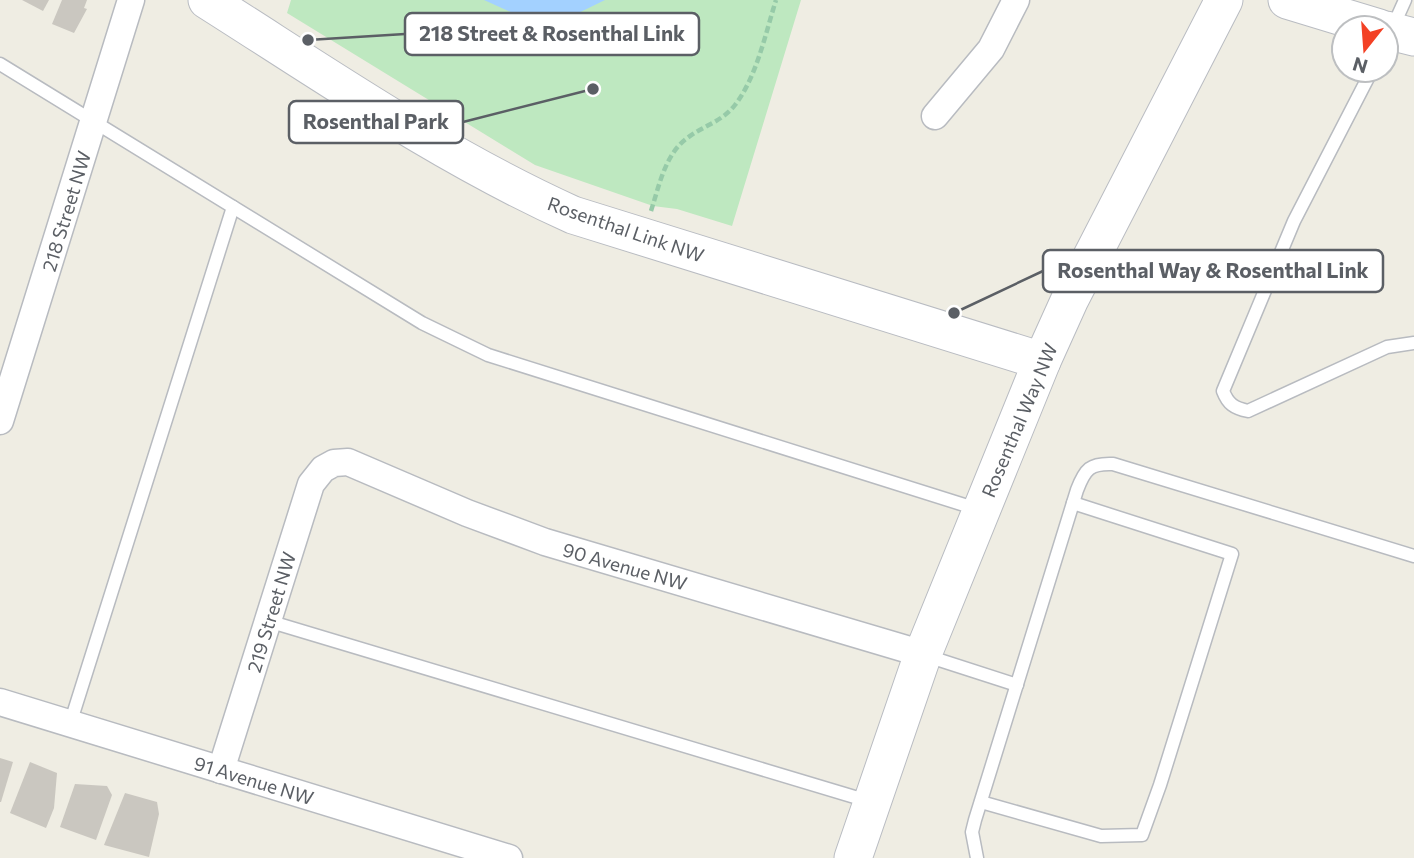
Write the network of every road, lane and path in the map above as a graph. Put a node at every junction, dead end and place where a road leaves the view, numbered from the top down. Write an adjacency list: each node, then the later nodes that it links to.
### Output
1 (131, 0): 11 (street, 218 Street NW)
2 (207, 0): 13 (street, Rosenthal Link NW)
3 (776, 0): 13 (path)
4 (1016, 0): 10 (street)
5 (1224, 0): 15 (street, Rosenthal Way NW)
6 (1287, 0): 7 (street)
7 (1340, 14)
8 (0, 64): 11 (lane)
9 (1365, 84): 14 (lane)
10 (935, 116)
11 (93, 122): 12 (lane); 16 (street, 218 Street NW)
12 (233, 207): 19 (lane); 25 (lane)
13 (643, 237): 15 (street, Rosenthal Link NW)
14 (1414, 343)
15 (1042, 361): 19 (street, Rosenthal Way NW)
16 (0, 421)
17 (334, 463): 21 (street, 219 Street NW); 22 (street, 90 Avenue NW)
18 (1073, 503): 20 (lane); 23 (lane); 28 (lane)
19 (981, 510): 22 (street, Rosenthal Way NW)
20 (1414, 556)
21 (268, 621): 26 (street, 219 Street NW); 27 (lane)
22 (923, 654): 23 (lane); 27 (street, Rosenthal Way NW)
23 (1017, 685): 28 (lane)
24 (0, 702): 25 (street, 91 Avenue NW)
25 (71, 724): 26 (street, 91 Avenue NW)
26 (221, 770): 29 (street, 91 Avenue NW)
27 (871, 802): 30 (street, Rosenthal Way NW)
28 (981, 802): 31 (lane)
29 (509, 858)
30 (853, 858)
31 (977, 858)

